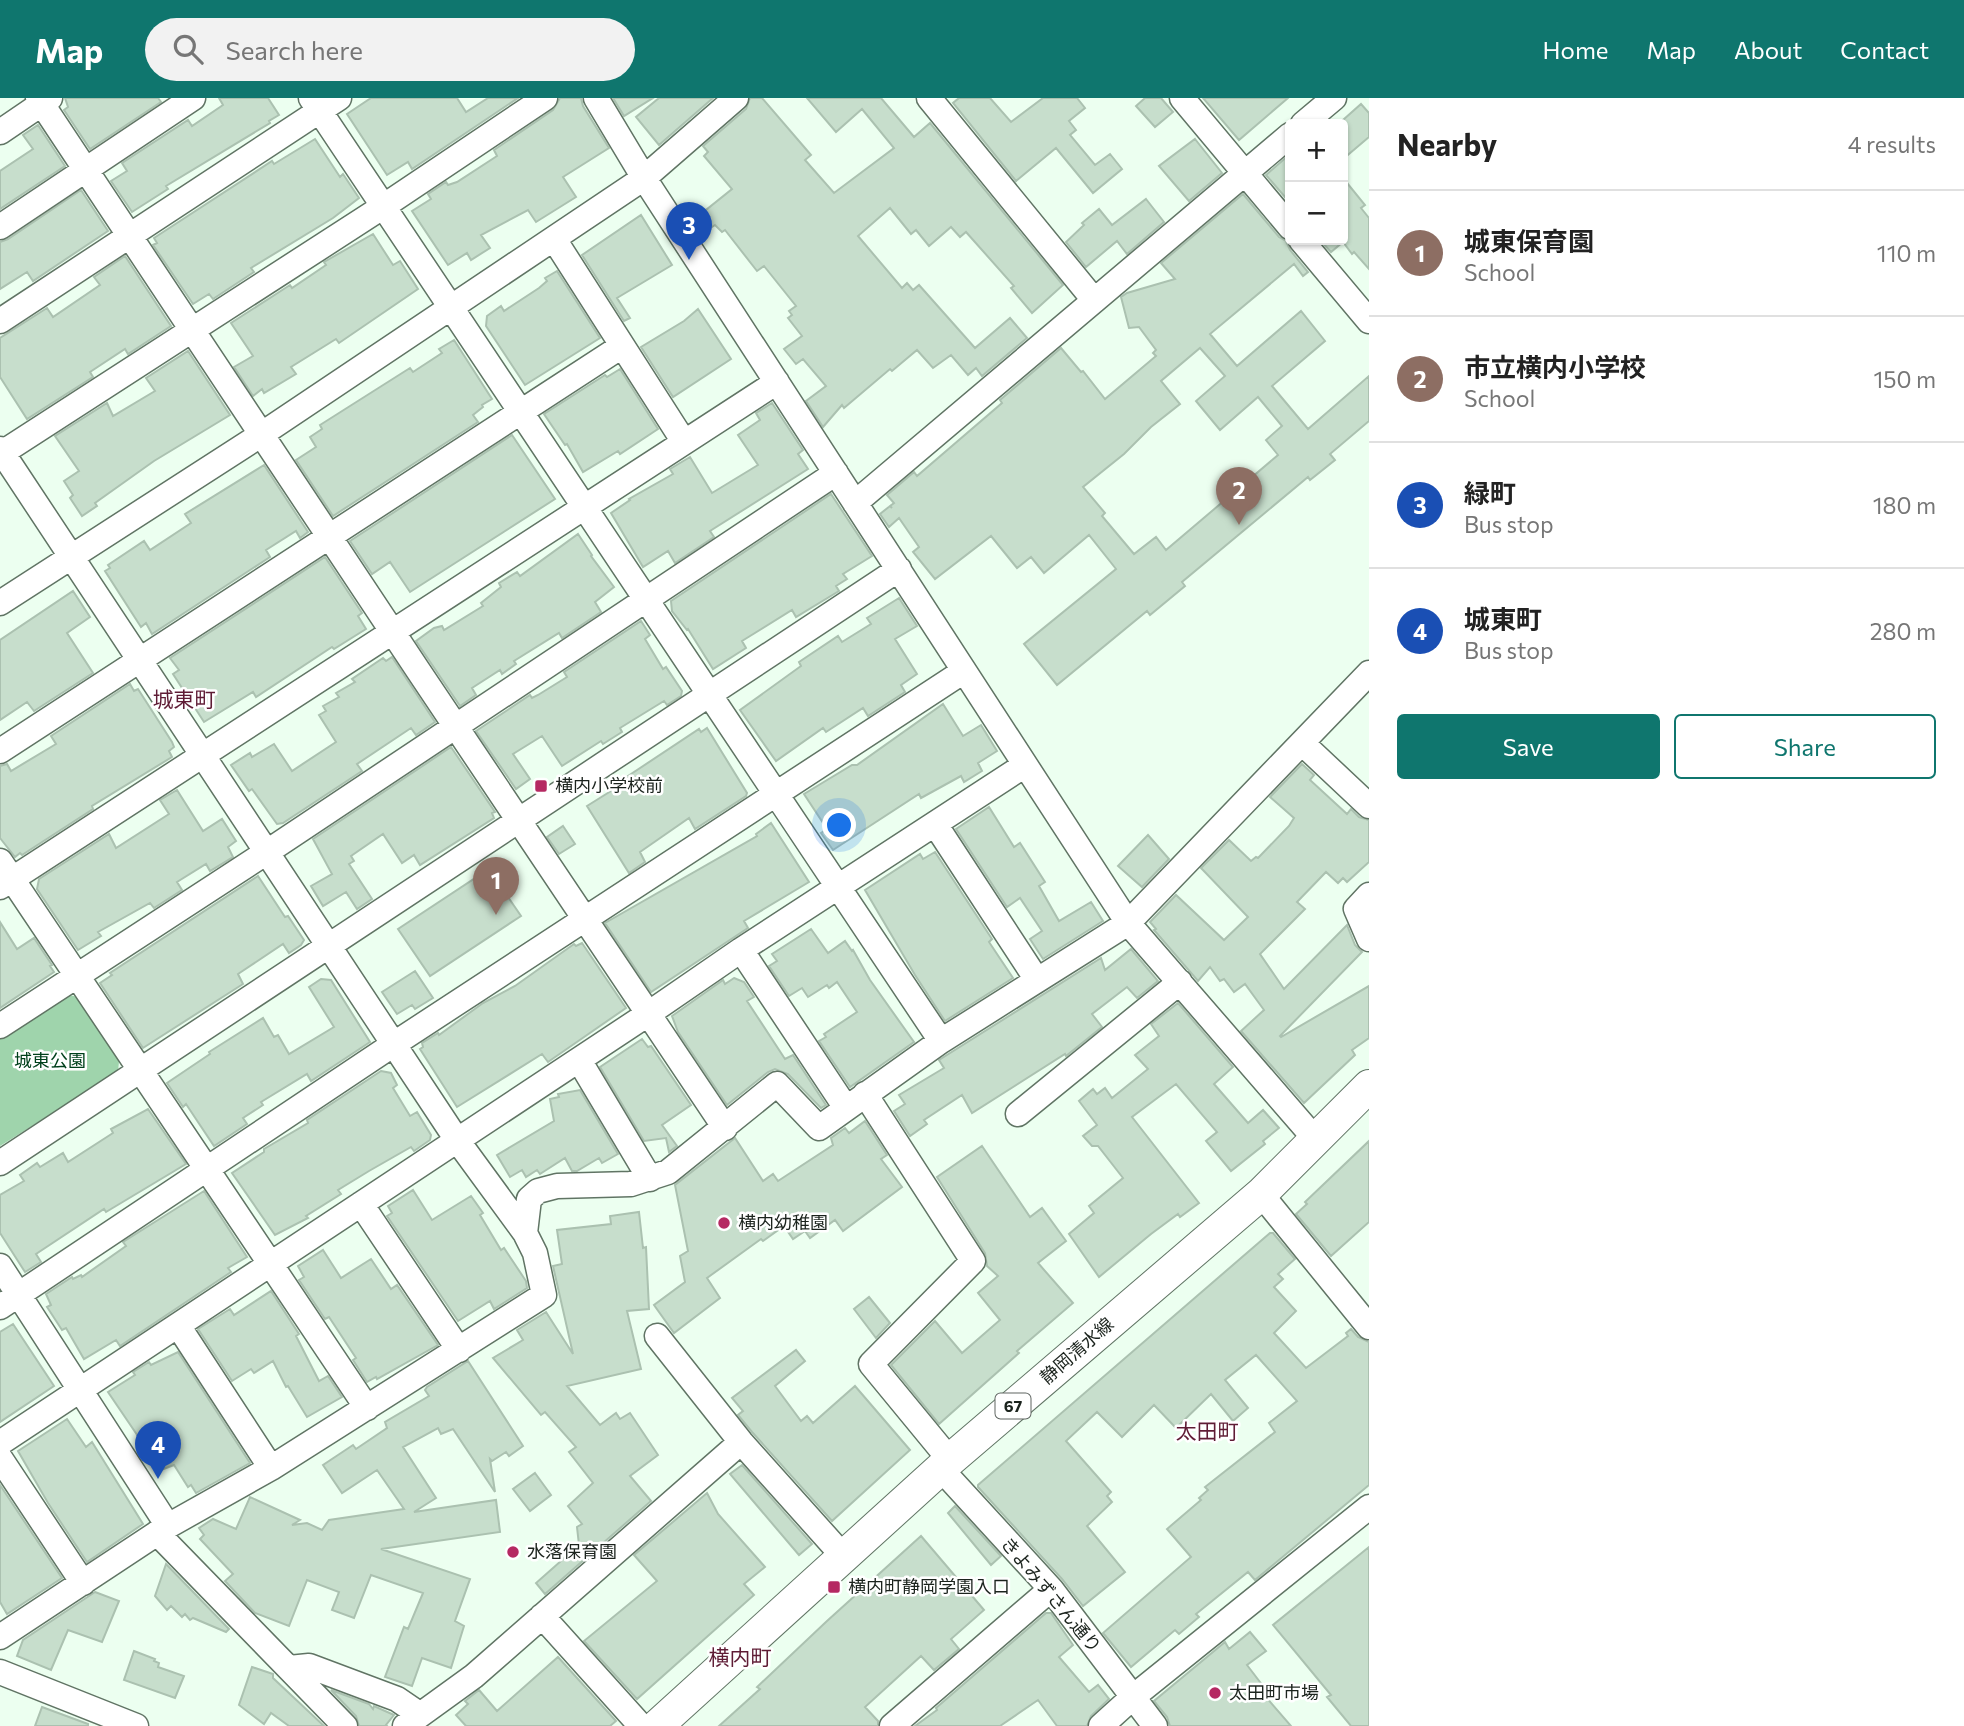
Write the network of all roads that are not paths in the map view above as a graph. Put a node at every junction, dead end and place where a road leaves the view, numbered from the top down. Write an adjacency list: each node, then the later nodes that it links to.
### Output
1 (193, 98): 13 (street)
2 (545, 98): 16 (street)
3 (596, 98): 15 (street)
4 (736, 98): 15 (street)
5 (929, 98): 22 (street)
6 (1182, 98): 14 (street)
7 (1334, 98): 10 (street)
8 (43, 100): 11 (street); 13 (street)
9 (324, 102): 16 (street); 19 (street)
10 (1309, 119)
11 (0, 132)
12 (1285, 139): 14 (street)
13 (86, 170): 18 (street); 19 (street)
14 (1245, 174): 17 (street); 22 (street)
15 (644, 178): 20 (street); 28 (street)
16 (384, 206): 23 (street); 26 (street)
17 (1285, 221)
18 (0, 227)
19 (130, 236): 24 (street); 26 (street)
20 (554, 239): 23 (street); 27 (street)
21 (1305, 245): 25 (street)
22 (1094, 300): 34 (street)
23 (452, 307): 29 (street); 30 (street)
24 (0, 321)
25 (1369, 321)
26 (192, 330): 30 (street); 32 (street)
27 (622, 346): 29 (street); 31 (street)
28 (777, 382): 31 (street); 33 (street)
29 (520, 412): 35 (street); 36 (street)
30 (262, 434): 36 (street); 37 (street)
31 (684, 442): 35 (street)
32 (1, 451): 37 (street)
33 (836, 473): 34 (street); 39 (street)
34 (855, 503): 38 (street)
35 (585, 507): 39 (street); 41 (street)
36 (329, 537): 41 (street); 42 (street)
37 (71, 556): 40 (street); 42 (street)
38 (899, 569): 43 (street); 45 (street)
39 (646, 599): 45 (street); 46 (street)
40 (0, 603)
41 (391, 633): 46 (street); 49 (street)
42 (140, 660): 48 (street); 49 (street)
43 (964, 671): 50 (street); 51 (street)
44 (1369, 673): 47 (street)
45 (709, 695): 51 (street); 53 (street)
46 (455, 727): 53 (street); 55 (street)
47 (1302, 743): 52 (street); 60 (street)
48 (0, 751)
49 (203, 755): 55 (street); 56 (street)
50 (1025, 765): 54 (street); 60 (street)
51 (776, 794): 57 (street); 59 (street)
52 (1369, 806)
53 (519, 821): 59 (street); 62 (street)
54 (935, 824): 57 (street); 65 (street)
55 (267, 852): 62 (street); 64 (street)
56 (4, 876): 64 (street)
57 (838, 887): 63 (street); 69 (street)
58 (1369, 895): 61 (street)
59 (585, 919): 67 (street); 70 (street)
60 (1128, 923): 65 (street); 66 (street)
61 (1369, 939)
62 (328, 943): 70 (street); 72 (street)
63 (741, 950): 67 (street); 74 (street)
64 (78, 975): 68 (street); 72 (street)
65 (1037, 980): 69 (street)
66 (1180, 982): 75 (street); 78 (street)
67 (648, 1014): 71 (street); 76 (street)
68 (0, 1026)
69 (940, 1041): 74 (street)
70 (394, 1044): 77 (street); 80 (street)
71 (579, 1060): 77 (street); 81 (street)
72 (141, 1069): 79 (street); 80 (street)
73 (1369, 1086): 78 (main road, 静岡清水線 / 67)
74 (856, 1101): 76 (street); 97 (street, きよみずさん通り)
75 (1018, 1114)
76 (724, 1128): 81 (street)
77 (457, 1140): 83 (street); 84 (street)
78 (1316, 1140): 82 (main road, 静岡清水線 / 67)
79 (0, 1163)
80 (207, 1169): 85 (street); 87 (street)
81 (650, 1179): 84 (street)
82 (1261, 1194): 88 (street); 97 (main road, 静岡清水線 / 67)
83 (361, 1204): 85 (street); 91 (street)
84 (525, 1233): 91 (street)
85 (268, 1264): 89 (street); 93 (street)
86 (0, 1266): 87 (street)
87 (9, 1301): 92 (street)
88 (1368, 1323)
89 (179, 1327): 92 (street); 98 (street)
90 (657, 1336): 94 (street)
91 (459, 1350): 93 (street)
92 (81, 1391): 95 (street); 100 (street)
93 (367, 1408): 98 (street)
94 (741, 1442): 101 (street); 104 (street)
95 (0, 1443)
96 (0, 1458): 102 (street)
97 (945, 1465): 101 (main road, 静岡清水線 / 67); 103 (street, きよみずさん通り)
98 (271, 1468): 100 (street)
99 (1369, 1507): 108 (street)
100 (162, 1530): 102 (street); 106 (street)
101 (844, 1557): 113 (main road, 静岡清水線 / 67)
102 (83, 1583): 105 (street)
103 (1051, 1589): 108 (street, きよみずさん通り); 114 (street)
104 (542, 1616): 109 (street); 112 (street)
105 (0, 1637)
106 (289, 1668): 109 (street); 111 (street)
107 (0, 1672): 110 (street)
108 (1133, 1697): 115 (street); 116 (street, きよみずさん通り)
109 (412, 1720)
110 (136, 1726)
111 (345, 1726)
112 (641, 1726)
113 (657, 1726)
114 (892, 1726)
115 (1101, 1726)
116 (1155, 1726)

